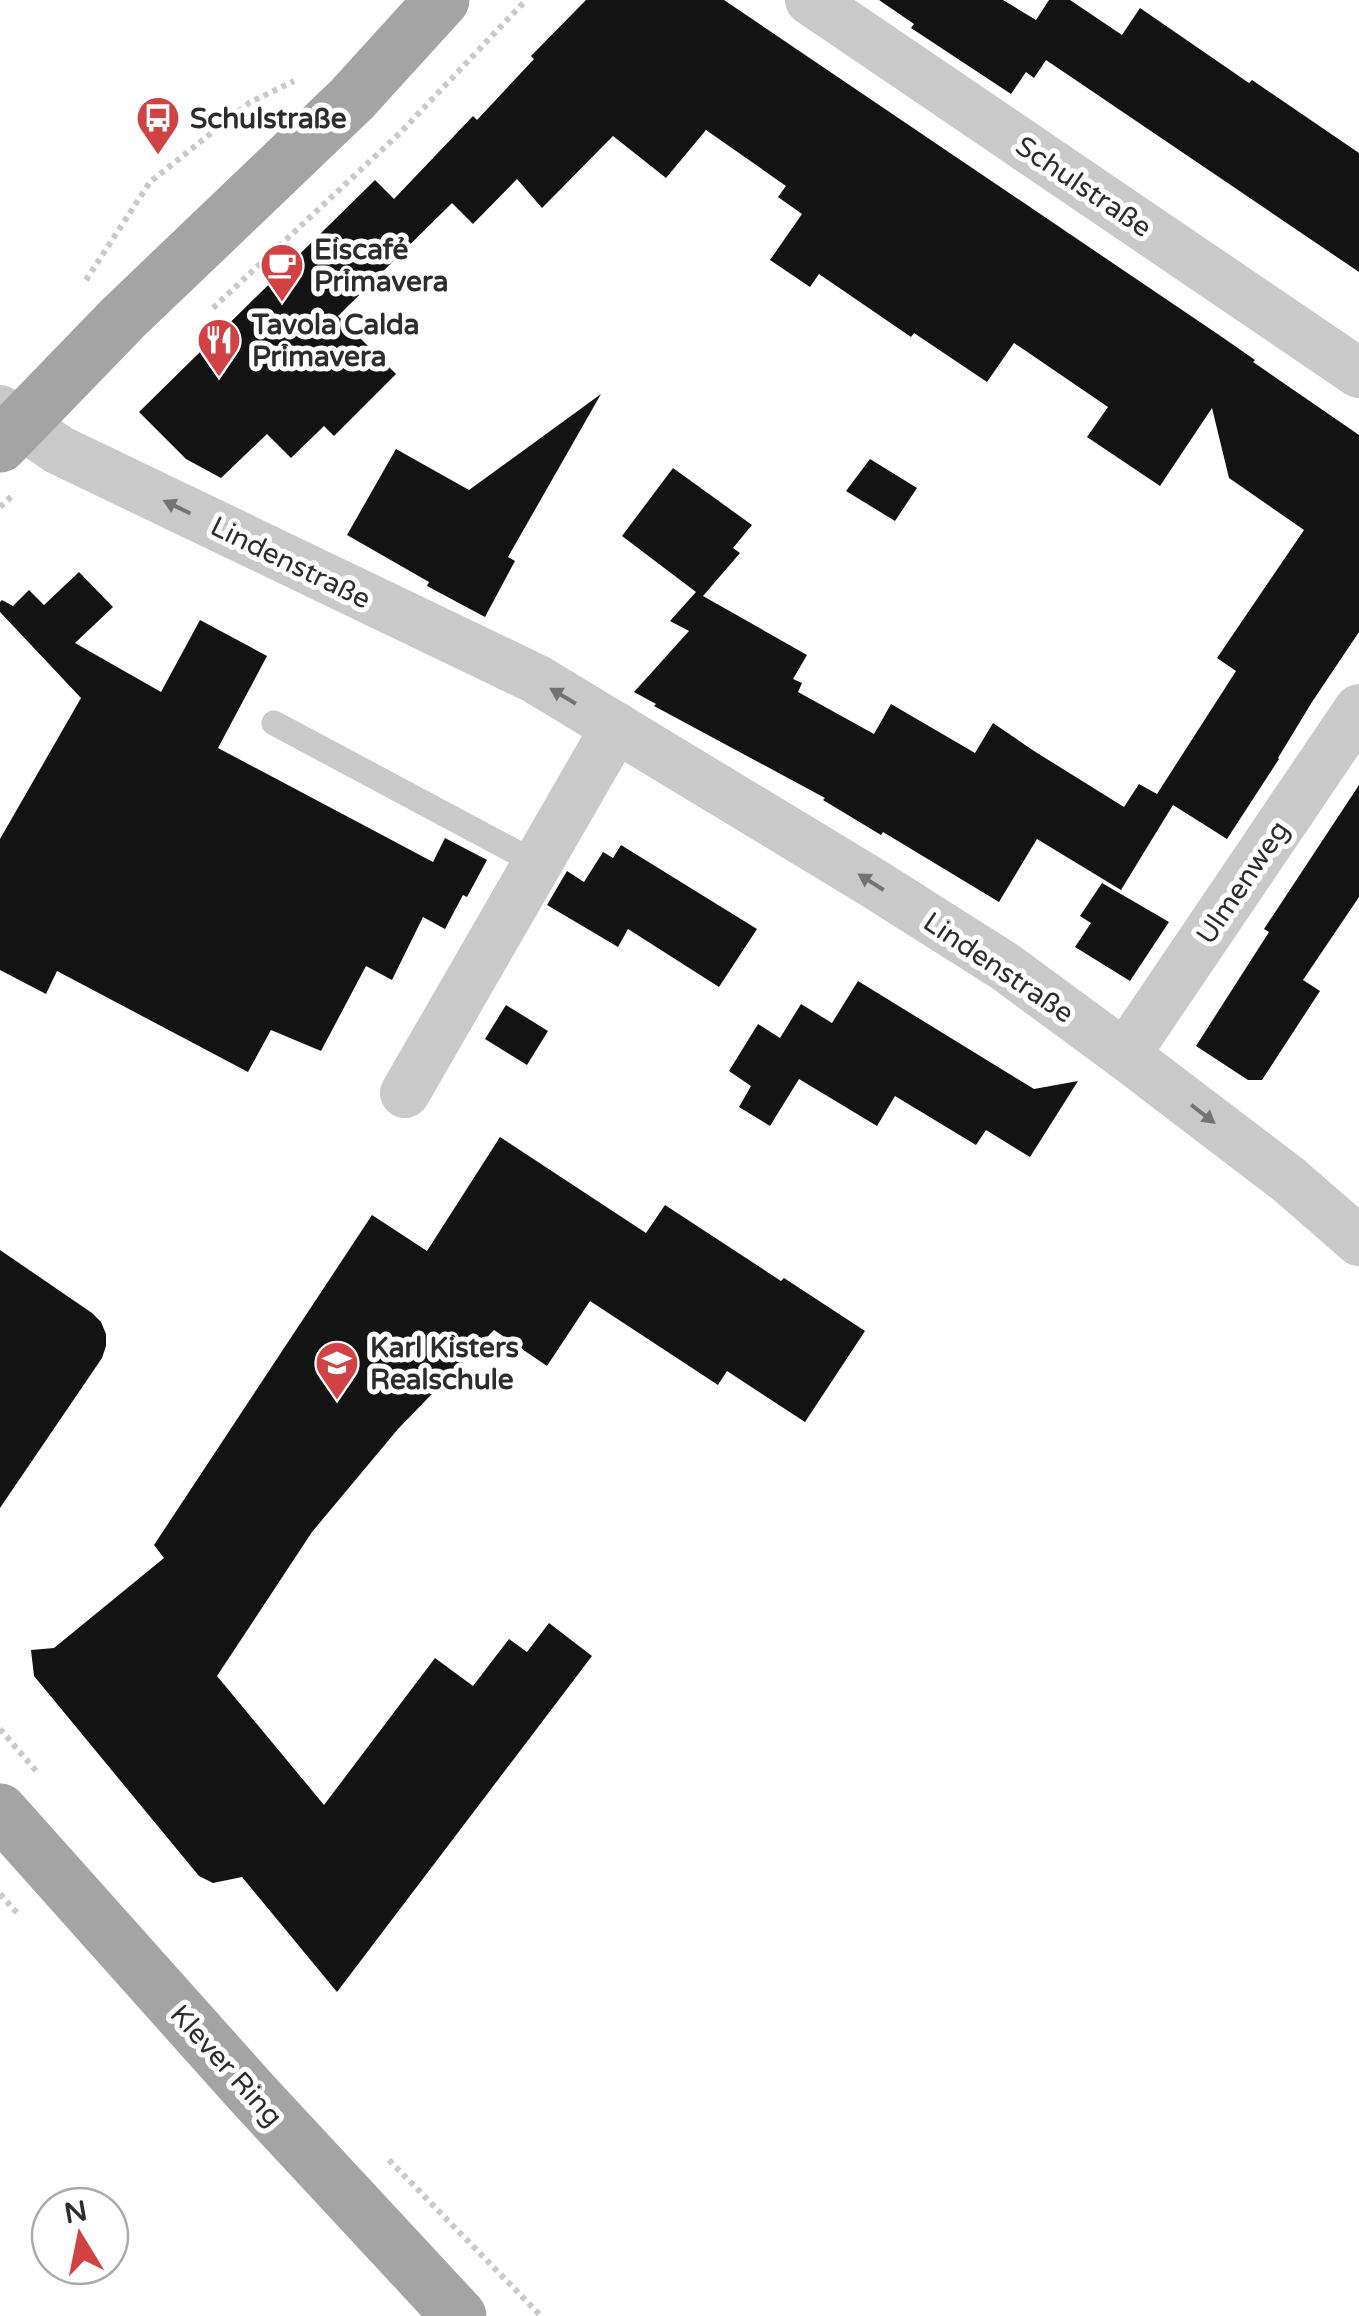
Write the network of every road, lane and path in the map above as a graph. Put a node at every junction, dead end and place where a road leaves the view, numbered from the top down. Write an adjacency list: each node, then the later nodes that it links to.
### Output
1 (442, 0): 6 (main road)
2 (810, 0): 5 (street, Schulstraße)
3 (296, 80): 4 (path)
4 (78, 292)
5 (1359, 373)
6 (7, 427): 9 (street, Lindenstraße, one-way to 6)
7 (1359, 709): 11 (street, Ulmenweg)
8 (274, 723): 10 (lane)
9 (616, 727): 10 (street); 11 (street, Lindenstraße, one-way to 9)
10 (536, 864): 12 (street)
11 (1125, 1055): 13 (street, Lindenstraße, one-way to 13)
12 (405, 1093)
13 (1359, 1241)
14 (0, 1729): 15 (path)
15 (45, 1780)
16 (0, 1811): 18 (main road, Klever Ring)
17 (376, 2147): 19 (path)
18 (458, 2316)
19 (541, 2316)

